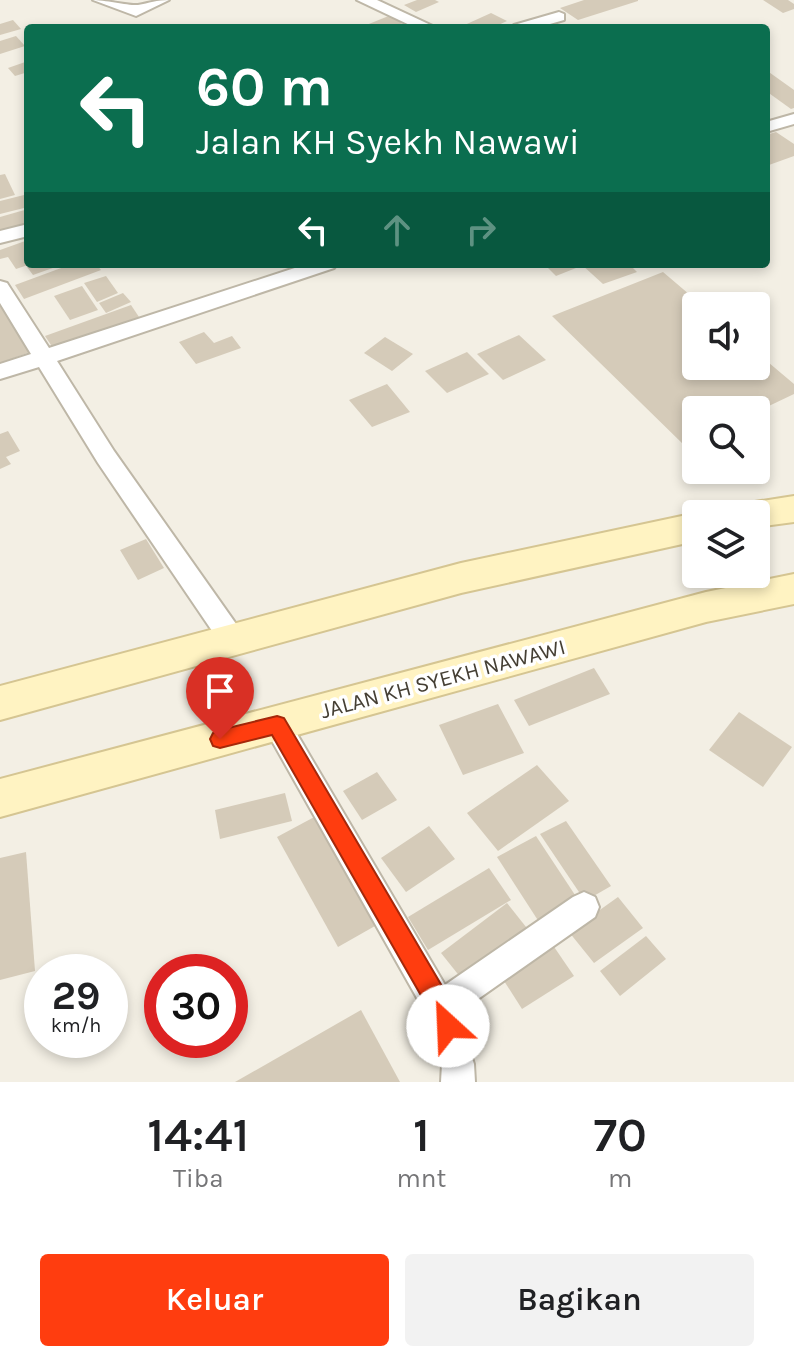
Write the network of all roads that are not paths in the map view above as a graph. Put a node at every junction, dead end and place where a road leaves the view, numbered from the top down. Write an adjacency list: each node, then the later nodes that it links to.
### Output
1 (100, 0): 2 (street)
2 (162, 0)
3 (364, 0): 6 (street)
4 (544, 7): 5 (street)
5 (559, 17): 7 (street); 8 (street)
6 (420, 24)
7 (534, 24)
8 (569, 24)
9 (794, 119): 10 (street)
10 (770, 126)
11 (24, 231): 12 (street)
12 (0, 237)
13 (315, 268): 15 (street)
14 (0, 287): 15 (street)
15 (44, 357): 16 (street); 21 (street)
16 (0, 372)
17 (794, 509): 18 (main road)
18 (770, 512)
19 (682, 530): 21 (main road)
20 (794, 589): 23 (main road, JALAN KH SYEKH NAWAWI)
21 (232, 639): 22 (main road)
22 (0, 703)
23 (277, 725): 24 (main road, JALAN KH SYEKH NAWAWI); 26 (street)
24 (0, 798)
25 (584, 907): 26 (street)
26 (440, 1007): 27 (street)
27 (458, 1082)

